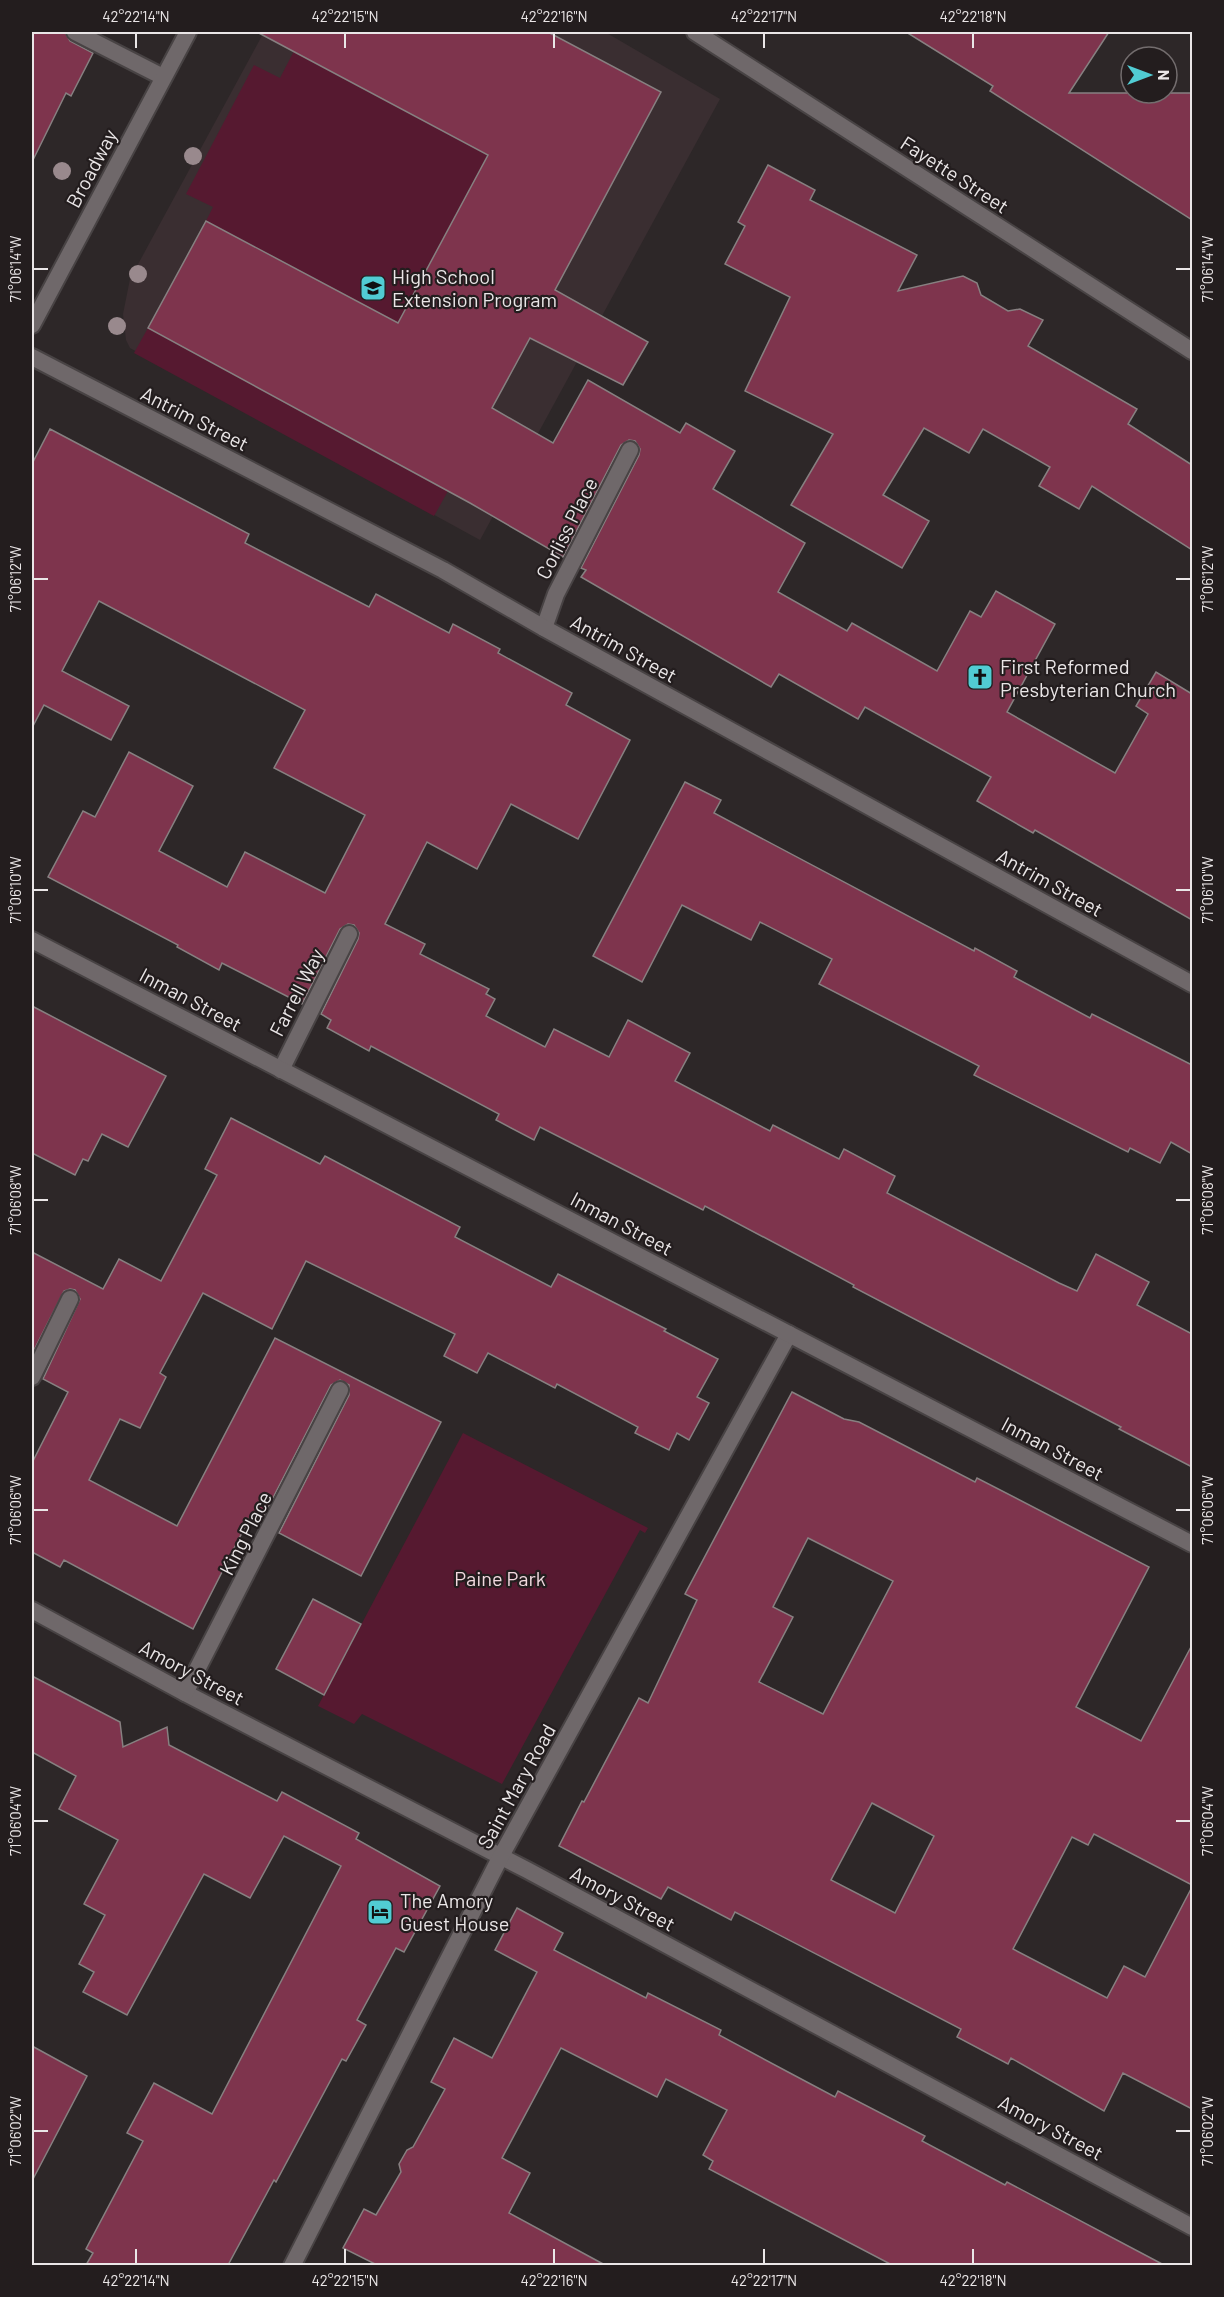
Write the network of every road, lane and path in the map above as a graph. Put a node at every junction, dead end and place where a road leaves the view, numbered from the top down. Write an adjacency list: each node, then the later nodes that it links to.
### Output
1 (75, 32): 4 (street)
2 (188, 32): 4 (street, Broadway)
3 (695, 32): 6 (street, Fayette Street)
4 (163, 77): 5 (street, Broadway)
5 (32, 325)
6 (1192, 351)
7 (32, 357): 9 (street, Antrim Street)
8 (630, 450): 9 (street, Corliss Place)
9 (544, 628): 12 (street, Antrim Street)
10 (349, 934): 13 (street, Farrell Way)
11 (32, 940): 13 (street, Inman Street)
12 (1192, 984)
13 (281, 1070): 15 (street, Inman Street)
14 (70, 1299): 16 (street)
15 (789, 1334): 18 (street, Inman Street); 21 (street, Saint Mary Road)
16 (32, 1377)
17 (340, 1390): 20 (street, King Place)
18 (1192, 1544)
19 (32, 1610): 20 (street, Amory Street)
20 (185, 1693): 21 (street, Amory Street)
21 (501, 1857): 22 (street, Amory Street); 23 (street, Saint Mary Road)
22 (1192, 2227)
23 (292, 2265)

